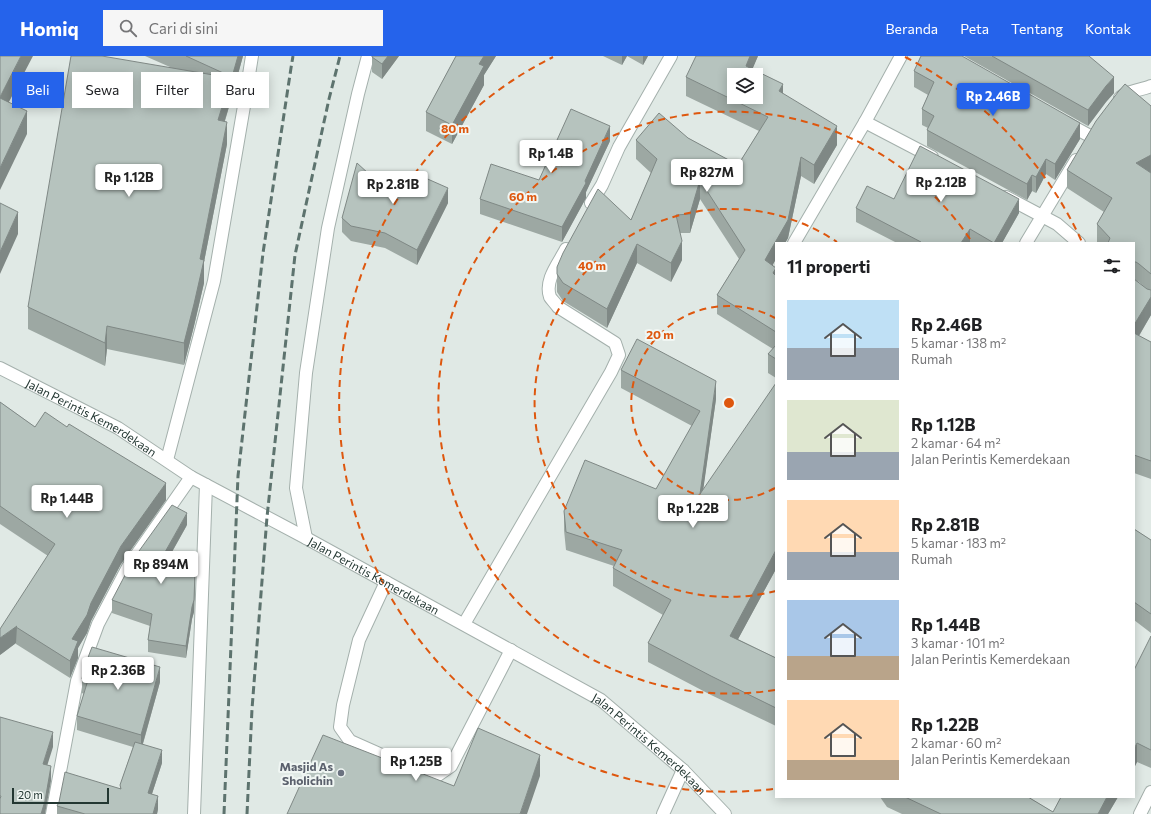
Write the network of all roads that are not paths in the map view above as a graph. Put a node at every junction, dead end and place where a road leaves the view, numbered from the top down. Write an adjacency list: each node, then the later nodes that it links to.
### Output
1 (252, 56): 20 (street)
2 (368, 56): 23 (street)
3 (671, 56): 13 (street)
4 (901, 56): 8 (street)
5 (1151, 86): 6 (street)
6 (1112, 106)
7 (1056, 117): 10 (street)
8 (865, 122): 11 (street); 16 (street)
9 (1099, 124): 10 (street)
10 (1086, 143): 14 (street)
11 (940, 162)
12 (994, 191): 14 (street)
13 (587, 212)
14 (1042, 217): 17 (street); 18 (street)
15 (572, 239): 25 (street)
16 (795, 242)
17 (1027, 242)
18 (1078, 242)
19 (0, 368): 20 (street, Jalan Perintis Kemerdekaan)
20 (167, 460): 21 (street, Jalan Perintis Kemerdekaan)
21 (191, 477): 22 (street, Jalan Perintis Kemerdekaan); 30 (street)
22 (206, 485): 23 (street, Jalan Perintis Kemerdekaan); 31 (street)
23 (306, 538): 24 (street, Jalan Perintis Kemerdekaan)
24 (386, 582): 25 (street, Jalan Perintis Kemerdekaan); 26 (street)
25 (464, 624): 26 (street, Jalan Perintis Kemerdekaan)
26 (511, 650): 27 (street, Jalan Perintis Kemerdekaan)
27 (683, 770): 32 (street); 33 (street, Jalan Perintis Kemerdekaan)
28 (1151, 792): 29 (street)
29 (1145, 809)
30 (52, 814)
31 (194, 814)
32 (663, 814)
33 (725, 814)

